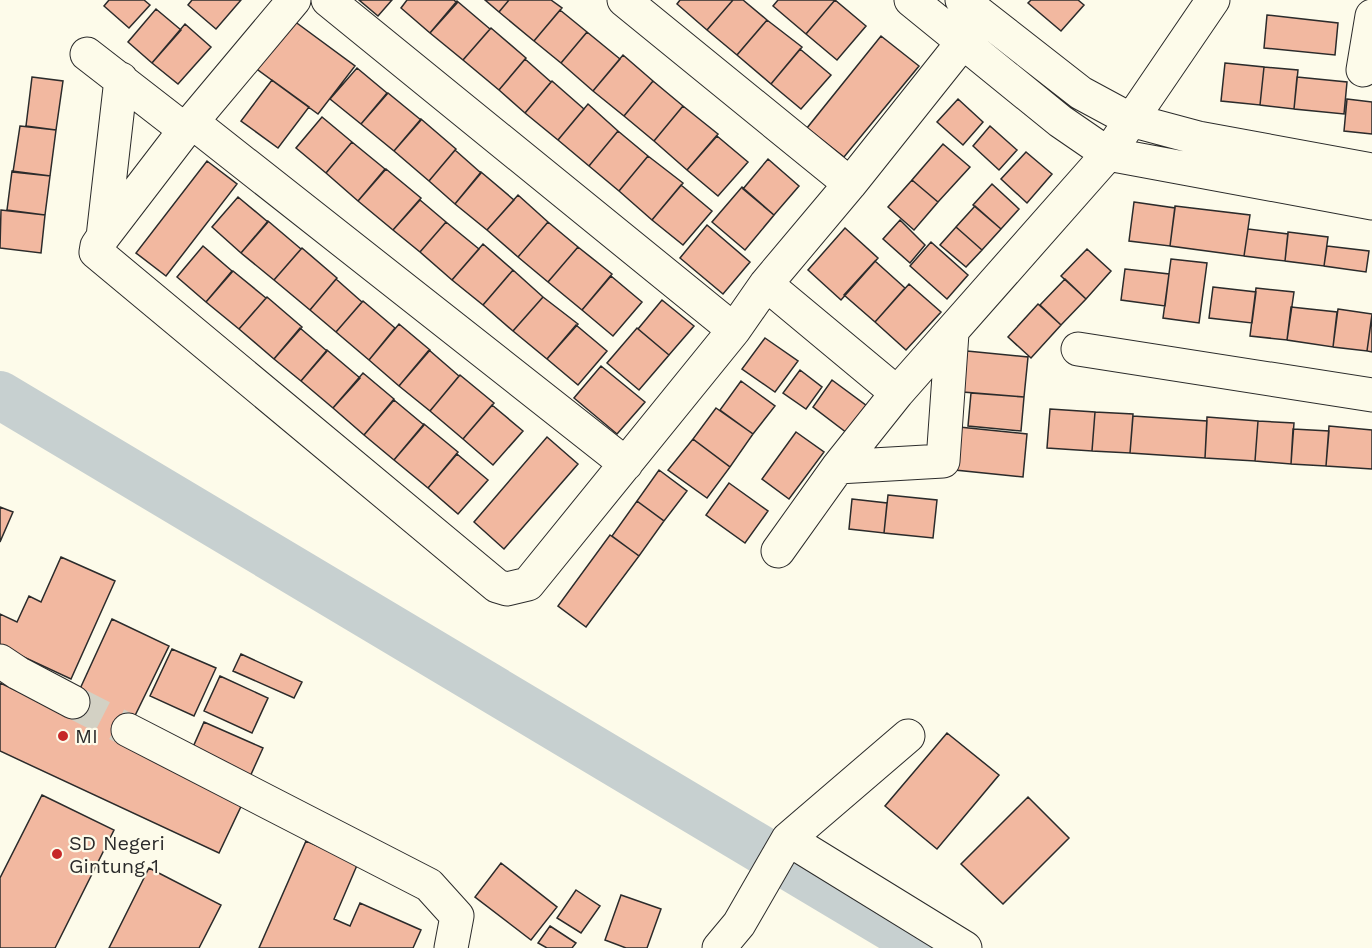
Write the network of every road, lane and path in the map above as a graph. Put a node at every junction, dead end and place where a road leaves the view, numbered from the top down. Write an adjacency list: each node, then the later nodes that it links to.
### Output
1 (294, 0): 13 (street)
2 (328, 0): 20 (street)
3 (624, 0): 16 (street)
4 (911, 0): 8 (street)
5 (1213, 0): 12 (street)
6 (972, 8): 8 (street); 12 (street)
7 (1372, 16): 10 (street)
8 (963, 43): 14 (street); 16 (street)
9 (87, 54): 11 (street)
10 (1363, 70)
11 (121, 79): 13 (street); 18 (street)
12 (1131, 120): 14 (street); 15 (street)
13 (189, 126): 18 (street); 25 (street)
14 (1108, 154): 17 (street); 21 (street)
15 (1372, 170)
16 (850, 184): 19 (street)
17 (1372, 203)
18 (102, 237): 25 (street)
19 (766, 284): 20 (street); 23 (street)
20 (734, 330): 25 (street)
21 (952, 333): 23 (street); 26 (street)
22 (1078, 349): 24 (street)
23 (897, 393): 26 (street)
24 (1372, 396)
25 (626, 464)
26 (838, 467): 27 (street)
27 (778, 551)
28 (0, 661): 29 (street)
29 (74, 702)
30 (128, 730): 34 (street)
31 (908, 736): 32 (street)
32 (783, 848): 33 (street); 35 (street)
33 (729, 936)
34 (451, 948)
35 (965, 948)

